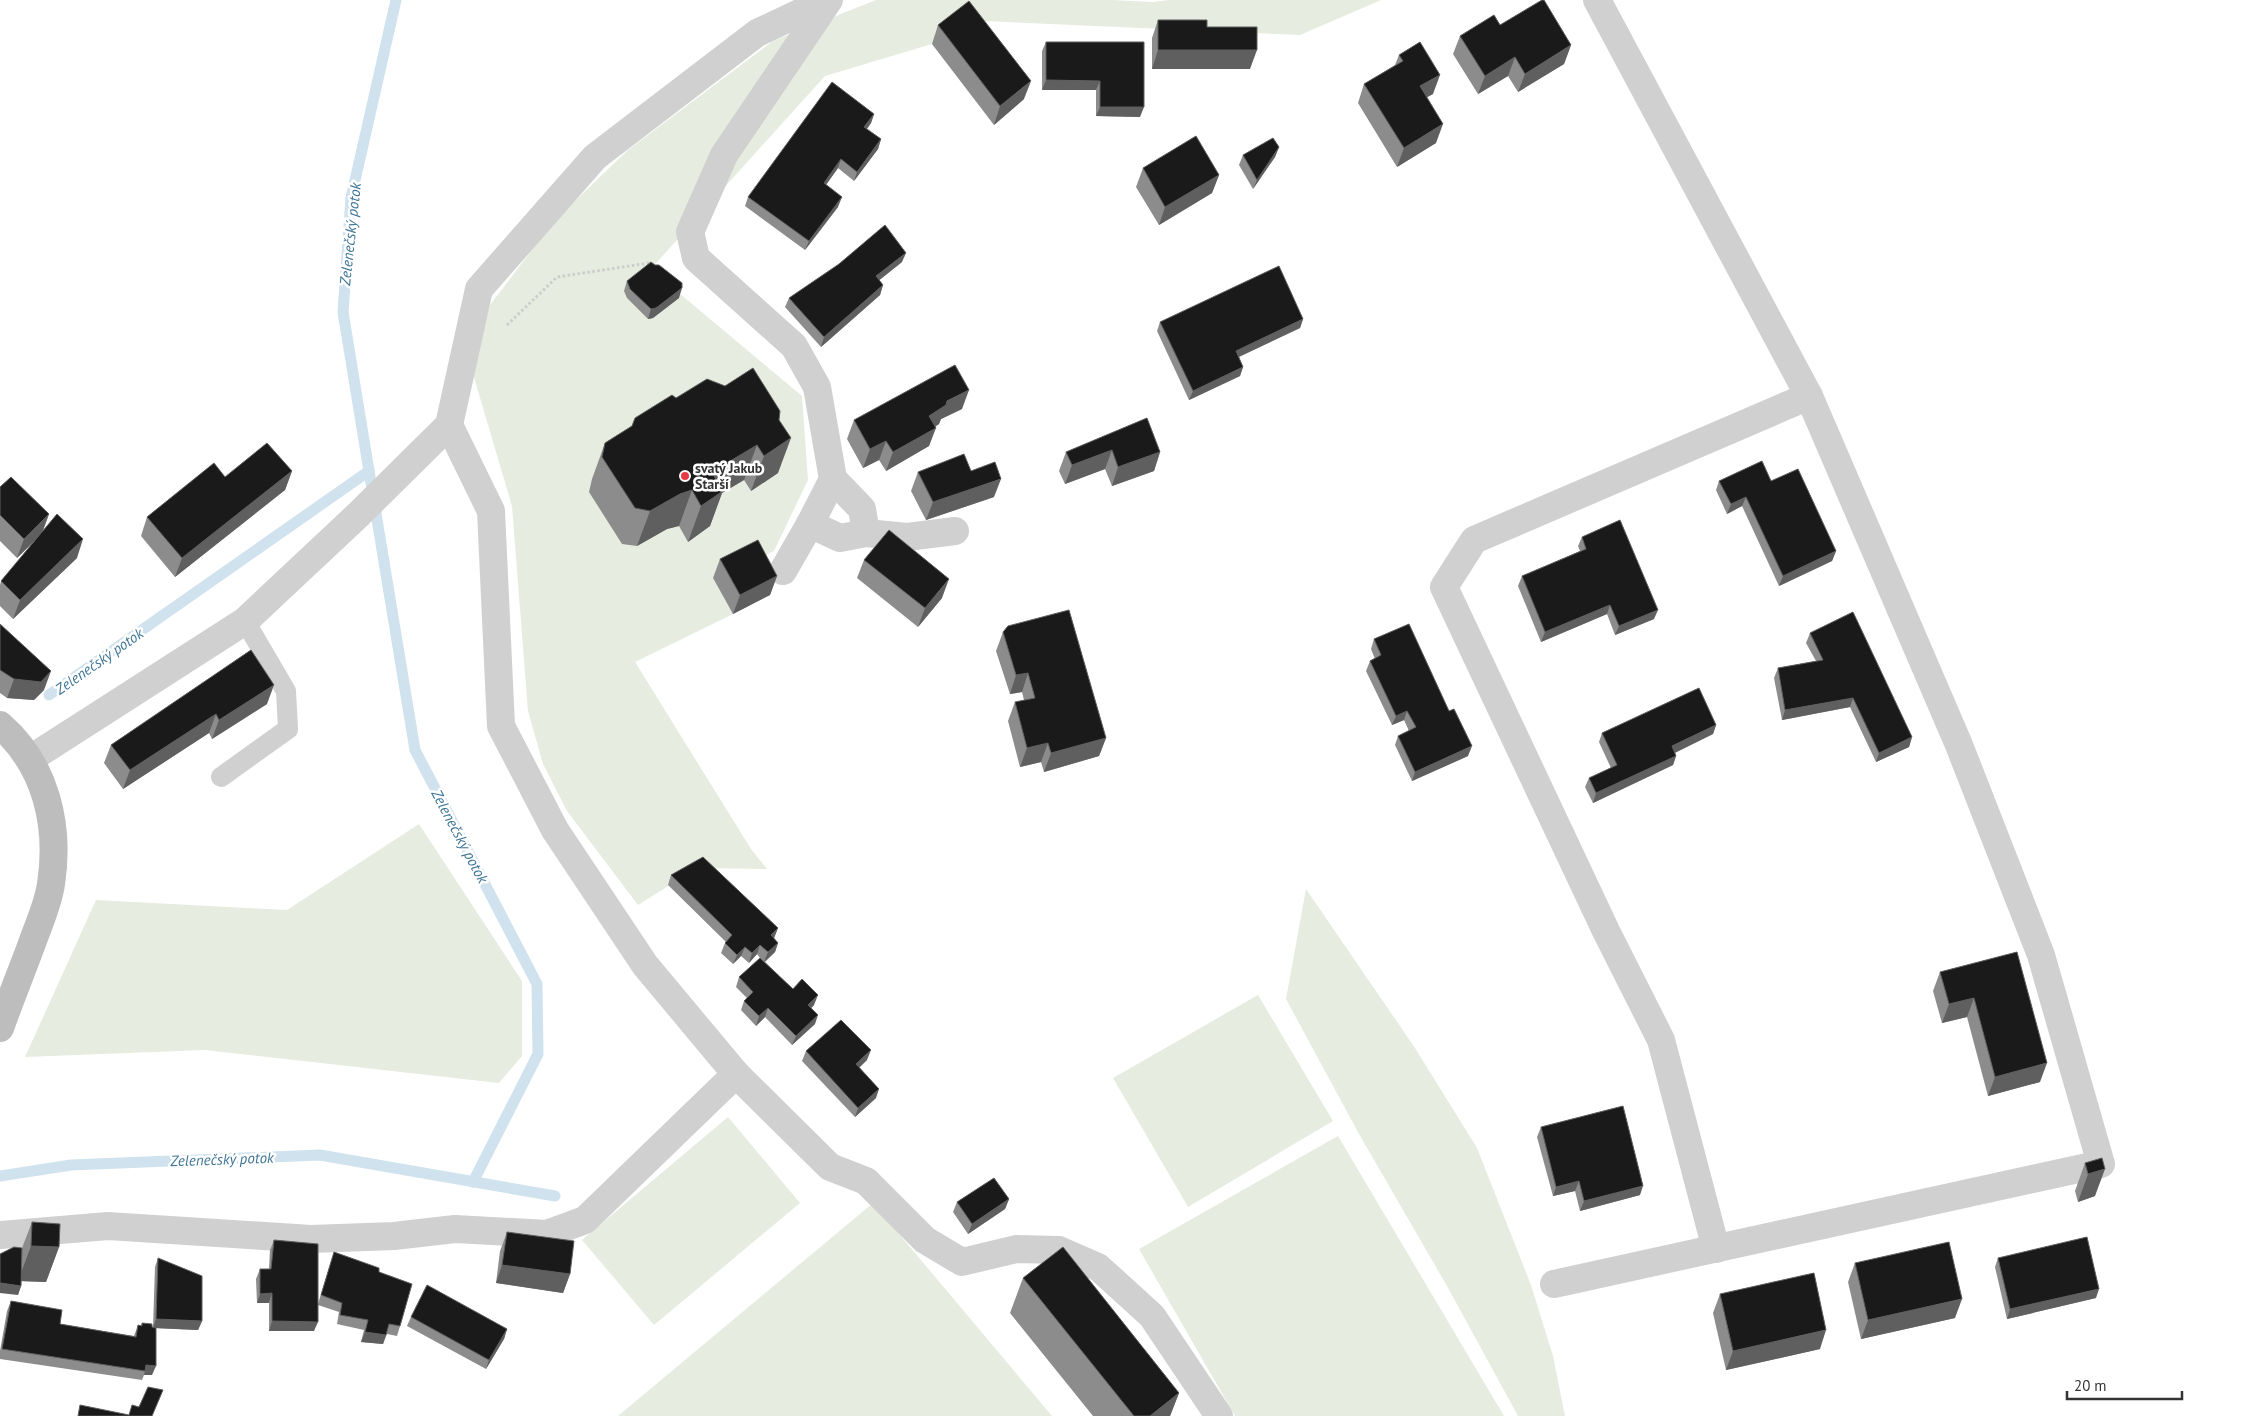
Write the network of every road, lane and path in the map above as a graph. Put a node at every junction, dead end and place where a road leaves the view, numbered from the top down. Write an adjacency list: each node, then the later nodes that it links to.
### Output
1 (828, 0): 6 (street); 7 (street)
2 (1597, 0): 5 (street)
3 (657, 269): 4 (path)
4 (502, 329)
5 (1809, 396): 19 (street); 19 (street)
6 (449, 425): 12 (street); 17 (street)
7 (833, 479): 8 (street); 10 (street)
8 (810, 524): 10 (street); 11 (street)
9 (955, 531): 10 (street)
10 (866, 533)
11 (782, 571)
12 (245, 621): 14 (street); 15 (lane)
13 (0, 725): 14 (street)
14 (30, 759): 16 (street)
15 (221, 777)
16 (0, 1028)
17 (736, 1074): 18 (street); 21 (street)
18 (0, 1235)
19 (1716, 1248): 20 (street)
20 (1554, 1284)
21 (1219, 1416)

